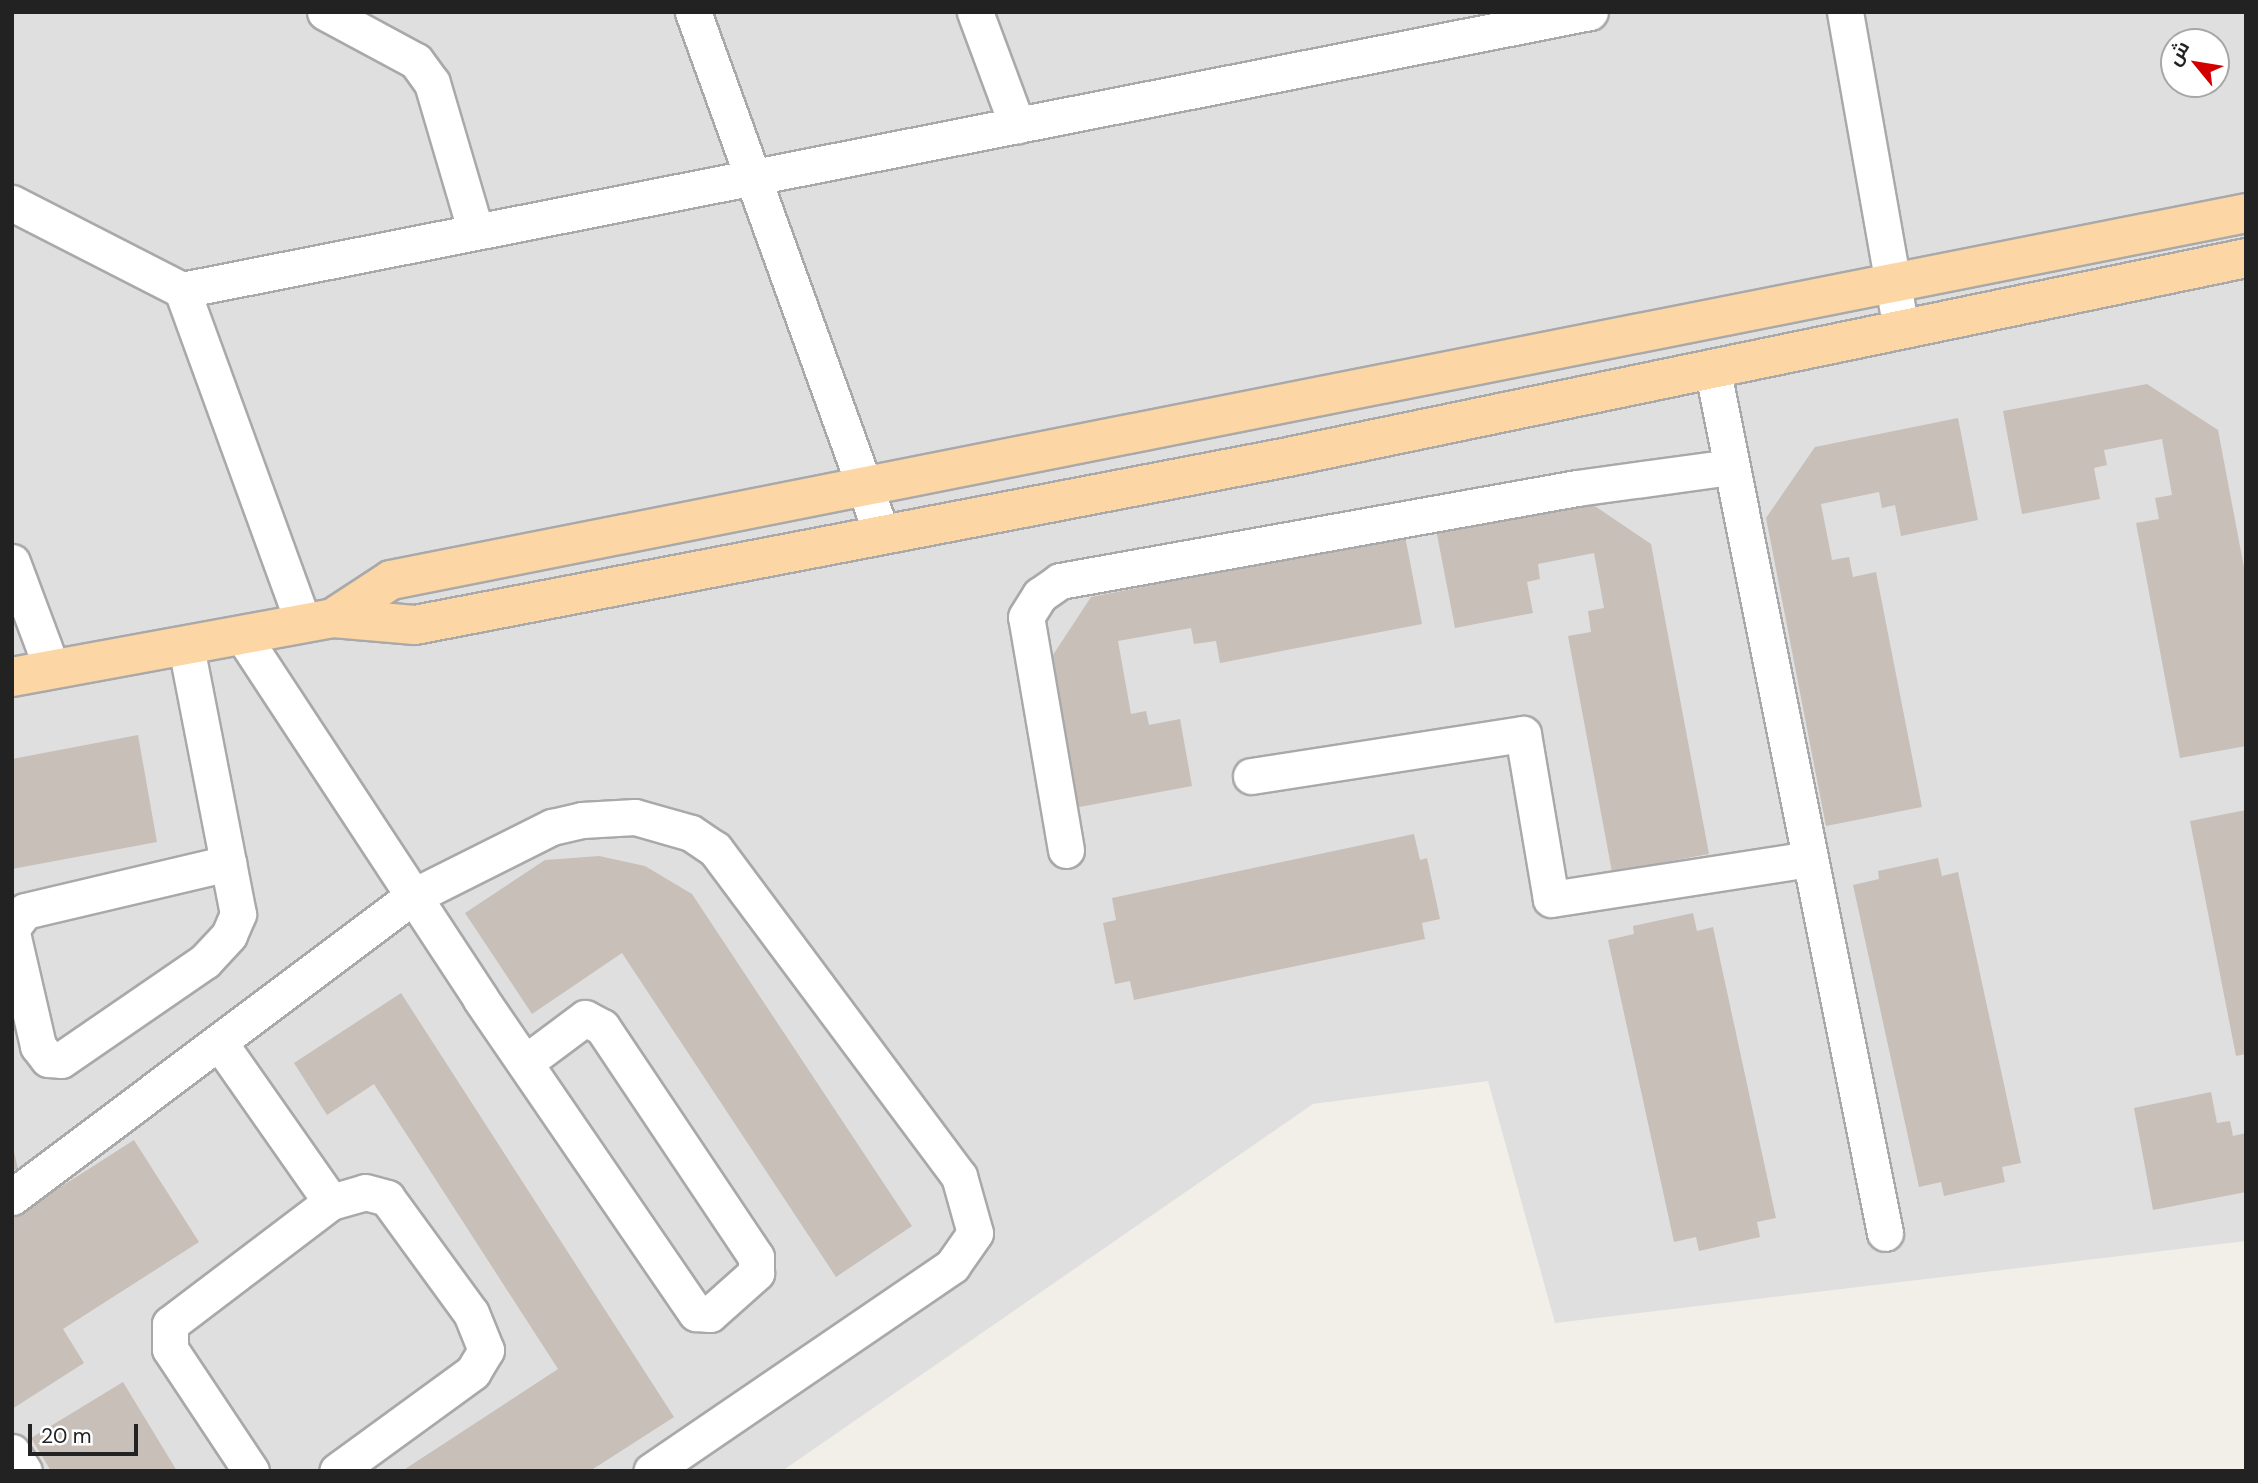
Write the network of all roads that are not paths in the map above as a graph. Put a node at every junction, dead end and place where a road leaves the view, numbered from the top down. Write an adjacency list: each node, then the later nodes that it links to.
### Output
1 (325, 12): 10 (street)
2 (693, 12): 7 (street)
3 (975, 12): 6 (street)
4 (1590, 12): 6 (street)
5 (1845, 12): 12 (street)
6 (1017, 125): 7 (street)
7 (752, 181): 10 (street); 19 (street)
8 (12, 204): 13 (street)
9 (2246, 213): 12 (main road)
10 (475, 229): 13 (street)
11 (2246, 258): 14 (main road)
12 (1891, 279): 14 (street); 15 (main road)
13 (182, 290): 22 (street)
14 (1901, 330): 16 (main road)
15 (1599, 341): 17 (main road); 19 (main road)
16 (1712, 367): 17 (main road); 18 (street)
17 (1606, 388): 20 (main road)
18 (1731, 467): 28 (street); 29 (street)
19 (868, 485): 20 (street); 22 (main road)
20 (881, 532): 22 (main road)
21 (12, 562): 25 (street)
22 (318, 620): 23 (main road)
23 (242, 635): 24 (main road); 31 (street)
24 (186, 646): 25 (main road); 30 (street)
25 (52, 669): 26 (main road)
26 (12, 677)
27 (1251, 776): 29 (street)
28 (1066, 850)
29 (1810, 859): 37 (street)
30 (229, 863): 32 (street); 32 (street)
31 (412, 897): 33 (street); 34 (street); 42 (street)
32 (12, 930)
33 (219, 1042): 35 (street); 36 (street)
34 (526, 1062): 34 (street)
35 (12, 1197)
36 (331, 1202): 40 (street); 41 (street)
37 (1885, 1233)
38 (12, 1452): 39 (street)
39 (24, 1471)
40 (251, 1471)
41 (337, 1471)
42 (650, 1471)

